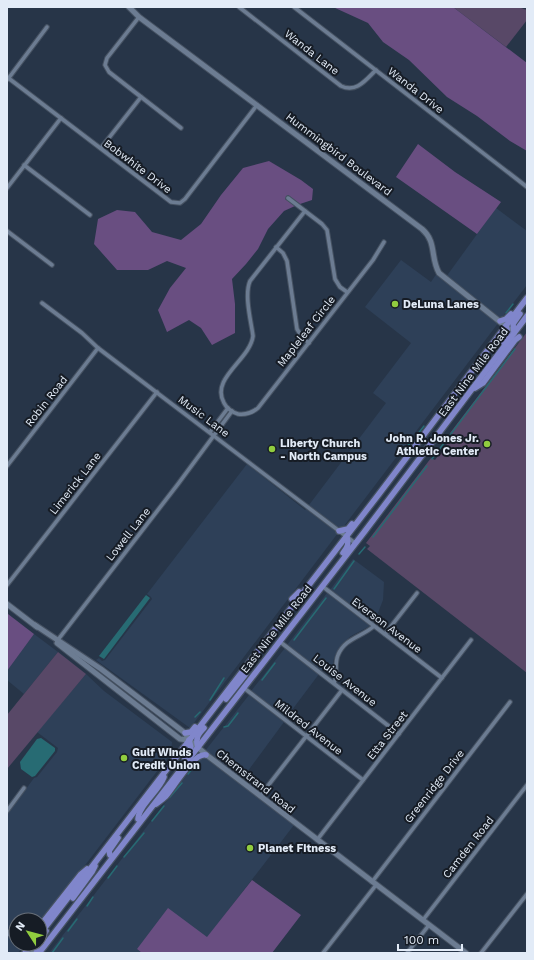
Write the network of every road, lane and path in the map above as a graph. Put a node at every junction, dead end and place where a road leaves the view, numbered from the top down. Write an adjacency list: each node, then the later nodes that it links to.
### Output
1 (129, 7): 4 (street, Hummingbird Boulevard)
2 (239, 7): 6 (street, Wanda Lane)
3 (294, 7): 6 (street, Wanda Drive)
4 (139, 17): 8 (street); 9 (street, Hummingbird Boulevard)
5 (48, 27): 7 (street)
6 (376, 70): 14 (street, Wanda Drive)
7 (7, 78): 10 (street, Bobwhite Drive)
8 (140, 97): 11 (street); 12 (street)
9 (257, 106): 12 (street, Bobwhite Drive); 29 (street, Hummingbird Boulevard)
10 (61, 118): 12 (street, Bobwhite Drive); 13 (street)
11 (181, 128)
12 (101, 148)
13 (24, 166): 15 (street); 18 (street)
14 (527, 187)
15 (7, 188)
16 (288, 198): 17 (street)
17 (305, 210): 21 (street); 23 (street)
18 (90, 216)
19 (7, 231): 22 (street)
20 (384, 242): 23 (street, Mapleleaf Circle)
21 (276, 247): 32 (street); 35 (street)
22 (52, 265)
23 (347, 292): 32 (street, Mapleleaf Circle)
24 (527, 293): 29 (main road)
25 (527, 298): 30 (main road, East Nine Mile Road)
26 (42, 303): 33 (street, Music Lane)
27 (527, 304): 31 (main road)
28 (527, 316): 31 (main road, East Nine Mile Road)
29 (500, 321): 30 (street, Hummingbird Boulevard)
30 (506, 326): 31 (street, Hummingbird Boulevard); 37 (main road); 39 (main road, East Nine Mile Road)
31 (516, 335): 37 (main road, East Nine Mile Road)
32 (309, 342): 36 (street, Mapleleaf Circle)
33 (98, 348): 34 (street, Music Lane); 41 (street, Robin Road)
34 (157, 392): 38 (street, Music Lane); 48 (street, Limerick Lane)
35 (228, 408): 36 (street); 38 (street)
36 (232, 411): 40 (street)
37 (444, 427): 42 (main road, East Nine Mile Road)
38 (210, 432): 40 (street, Music Lane)
39 (424, 434): 42 (main road); 43 (main road, East Nine Mile Road)
40 (214, 436): 44 (street, Music Lane); 59 (street, Lowell Lane)
41 (7, 466)
42 (398, 486): 46 (main road, East Nine Mile Road)
43 (379, 494): 44 (main road); 45 (main road, East Nine Mile Road)
44 (339, 531): 45 (street, Music Lane)
45 (347, 537): 46 (street, Music Lane); 47 (main road, East Nine Mile Road); 49 (main road)
46 (355, 543): 49 (main road, East Nine Mile Road)
47 (336, 550): 51 (main road); 53 (main road, East Nine Mile Road)
48 (7, 585)
49 (322, 586): 55 (street, Everson Avenue); 58 (main road, East Nine Mile Road)
50 (417, 593): 56 (street)
51 (292, 599)
52 (7, 604): 59 (street, Chemstrand Road)
53 (291, 610): 54 (main road, East Nine Mile Road); 58 (main road)
54 (285, 617): 60 (main road, East Nine Mile Road); 66 (main road)
55 (374, 626): 56 (street, Everson Avenue); 62 (street)
56 (385, 634): 61 (street, Everson Avenue)
57 (471, 640): 61 (street, Etta Street)
58 (279, 641): 62 (street, Louise Avenue); 63 (main road, East Nine Mile Road)
59 (57, 642): 66 (street, Chemstrand Road); 69 (street, Chemstrand Road)
60 (251, 660): 69 (main road, East Nine Mile Road); 70 (main road)
61 (442, 678): 67 (street, Etta Street)
62 (334, 683): 64 (street, Louise Avenue)
63 (244, 688): 68 (street, Mildred Avenue); 70 (main road, East Nine Mile Road)
64 (342, 690): 67 (street, Louise Avenue); 68 (street)
65 (510, 702): 84 (street, Greenridge Drive)
66 (185, 733): 69 (street, Chemstrand Road)
67 (399, 734): 73 (street, Etta Street)
68 (306, 736): 73 (street, Mildred Avenue); 76 (street)
69 (189, 740): 70 (street, Chemstrand Road); 72 (main road, East Nine Mile Road); 79 (main road)
70 (198, 747): 71 (street, Chemstrand Road); 77 (main road, East Nine Mile Road)
71 (206, 754): 76 (street, Chemstrand Road); 77 (main road)
72 (166, 771): 79 (main road); 80 (main road, East Nine Mile Road)
73 (363, 780): 81 (street, Etta Street)
74 (527, 786): 88 (street, Camden Road)
75 (24, 788): 78 (street)
76 (260, 796): 81 (street, Chemstrand Road)
77 (151, 808): 86 (main road, East Nine Mile Road)
78 (7, 810)
79 (138, 819): 82 (main road)
80 (127, 820): 82 (main road); 83 (main road, East Nine Mile Road)
81 (317, 840): 84 (street, Chemstrand Road)
82 (110, 855): 86 (main road)
83 (96, 861): 87 (main road); 89 (main road, East Nine Mile Road); 91 (main road)
84 (374, 883): 88 (street, Chemstrand Road); 93 (street, Greenridge Drive)
85 (527, 894): 96 (street)
86 (76, 905): 92 (main road, East Nine Mile Road)
87 (48, 916)
88 (423, 920): 90 (street, Chemstrand Road)
89 (48, 924)
90 (429, 925): 94 (street); 95 (street, Chemstrand Road)
91 (48, 929)
92 (37, 953)
93 (323, 953)
94 (406, 953)
95 (466, 953)
96 (481, 953)

